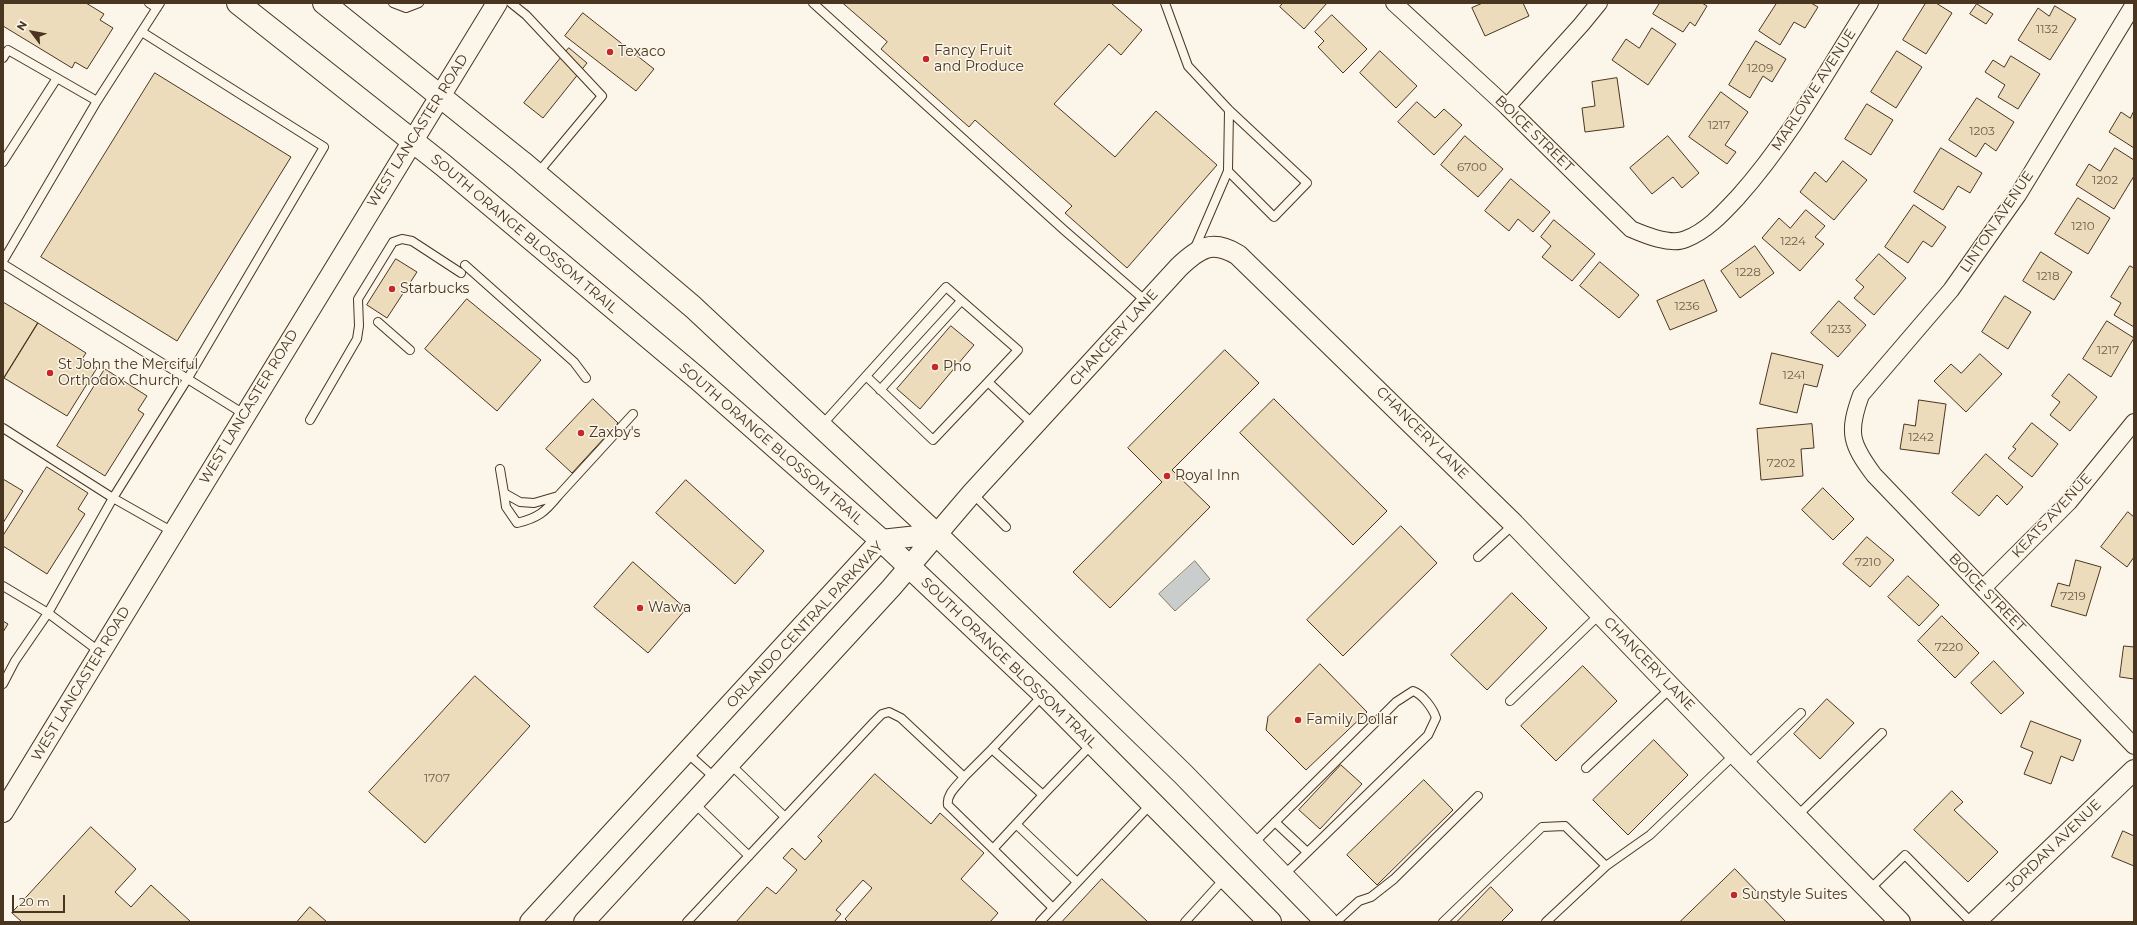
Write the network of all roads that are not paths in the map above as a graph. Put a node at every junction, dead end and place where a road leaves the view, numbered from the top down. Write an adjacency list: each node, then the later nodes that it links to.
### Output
1 (149, 3): 14 (lane)
2 (238, 3): 22 (main road, SOUTH ORANGE BLOSSOM TRAIL)
3 (324, 3): 18 (main road)
4 (393, 3): 5 (lane)
5 (418, 3)
6 (497, 3): 18 (street, WEST LANCASTER ROAD)
7 (511, 3): 25 (lane)
8 (813, 3): 33 (lane)
9 (1165, 3): 21 (lane)
10 (1394, 3): 20 (street, BOICE STREET)
11 (1599, 3): 20 (street)
12 (1870, 3): 26 (street, MARLOWE AVENUE)
13 (2134, 4): 48 (street, LINTON AVENUE)
14 (159, 5): 15 (lane)
15 (142, 32): 19 (lane); 37 (lane)
16 (3, 58): 17 (lane)
17 (56, 78): 19 (lane); 23 (lane)
18 (440, 96): 22 (street, WEST LANCASTER ROAD); 25 (main road)
19 (97, 101): 28 (lane)
20 (1507, 107): 26 (street, BOICE STREET)
21 (1229, 110): 24 (lane); 24 (lane)
22 (412, 140): 41 (street, WEST LANCASTER ROAD); 58 (main road, SOUTH ORANGE BLOSSOM TRAIL)
23 (3, 162)
24 (1228, 171): 27 (lane)
25 (536, 174): 45 (main road)
26 (1685, 240)
27 (1192, 254): 33 (street, CHANCERY LANE); 54 (street, CHANCERY LANE)
28 (3, 261)
29 (3, 264): 37 (lane)
30 (466, 265): 38 (lane)
31 (461, 273): 43 (lane)
32 (962, 301): 36 (lane); 39 (lane); 40 (lane)
33 (1147, 302): 46 (street, CHANCERY LANE)
34 (378, 322): 35 (lane)
35 (410, 350)
36 (866, 376): 40 (lane); 45 (lane)
37 (188, 378): 41 (lane); 53 (lane)
38 (586, 378)
39 (988, 382): 40 (lane); 46 (lane)
40 (880, 390)
41 (244, 414): 56 (street, WEST LANCASTER ROAD)
42 (633, 414): 52 (lane)
43 (310, 420)
44 (2134, 422): 62 (street, KEATS AVENUE)
45 (821, 426): 57 (main road)
46 (1034, 426): 51 (street, CHANCERY LANE)
47 (3, 428): 53 (lane)
48 (1852, 431): 62 (street, BOICE STREET)
49 (500, 469): 50 (lane)
50 (504, 493): 52 (lane); 52 (lane)
51 (972, 493): 55 (lane); 57 (street, CHANCERY LANE)
52 (558, 496)
53 (113, 498): 56 (lane); 63 (lane)
54 (1514, 524): 59 (lane); 64 (street, CHANCERY LANE)
55 (1006, 527)
56 (173, 532): 65 (street, WEST LANCASTER ROAD)
57 (936, 534): 58 (street, ORLANDO CENTRAL PARKWAY); 60 (street); 91 (main road)
58 (881, 540): 60 (main road, SOUTH ORANGE BLOSSOM TRAIL); 75 (street, ORLANDO CENTRAL PARKWAY)
59 (1478, 557)
60 (910, 566): 68 (main road, SOUTH ORANGE BLOSSOM TRAIL); 77 (street)
61 (3, 586): 63 (lane)
62 (1983, 588): 73 (street, BOICE STREET)
63 (48, 613): 65 (lane); 66 (lane)
64 (1600, 613): 67 (street, CHANCERY LANE); 69 (lane)
65 (100, 652): 86 (street, WEST LANCASTER ROAD)
66 (3, 684)
67 (1671, 688): 76 (street, CHANCERY LANE); 78 (lane)
68 (1044, 694): 72 (main road, SOUTH ORANGE BLOSSOM TRAIL); 74 (lane)
69 (1510, 701)
70 (1801, 712): 76 (lane)
71 (1882, 733): 88 (lane)
72 (1093, 744): 82 (lane); 85 (main road, SOUTH ORANGE BLOSSOM TRAIL)
73 (2134, 746)
74 (992, 750): 81 (lane); 82 (lane)
75 (686, 752): 80 (lane); 101 (street, ORLANDO CENTRAL PARKWAY)
76 (1741, 760): 88 (street, CHANCERY LANE); 95 (lane)
77 (729, 764): 80 (street); 87 (lane)
78 (1586, 768)
79 (2134, 770): 113 (street, JORDAN AVENUE)
80 (716, 778): 84 (street)
81 (964, 778): 87 (lane); 92 (lane)
82 (1043, 796): 90 (lane)
83 (1478, 796): 108 (lane)
84 (694, 802): 94 (lane); 102 (street)
85 (1152, 803): 97 (main road, SOUTH ORANGE BLOSSOM TRAIL); 98 (lane)
86 (3, 812)
87 (786, 817): 94 (lane)
88 (1796, 817): 99 (street, CHANCERY LANE)
89 (1275, 822): 91 (lane); 93 (lane); 93 (lane)
90 (1016, 824): 92 (lane); 98 (lane)
91 (1252, 845): 96 (main road)
92 (993, 849): 100 (lane)
93 (1306, 852): 96 (lane)
94 (749, 856): 103 (lane)
95 (1606, 866): 109 (lane); 110 (lane)
96 (1282, 876): 107 (main road)
97 (1225, 877): 105 (lane); 106 (main road, SOUTH ORANGE BLOSSOM TRAIL)
98 (1078, 882): 100 (lane)
99 (1869, 890): 111 (street, CHANCERY LANE); 112 (lane)
100 (1053, 908): 104 (lane)
101 (530, 922)
102 (584, 922)
103 (687, 922)
104 (1040, 922)
105 (1184, 922)
106 (1270, 922)
107 (1327, 922)
108 (1336, 922)
109 (1443, 922)
110 (1546, 922)
111 (1900, 922)
112 (1970, 922)
113 (1975, 922)

